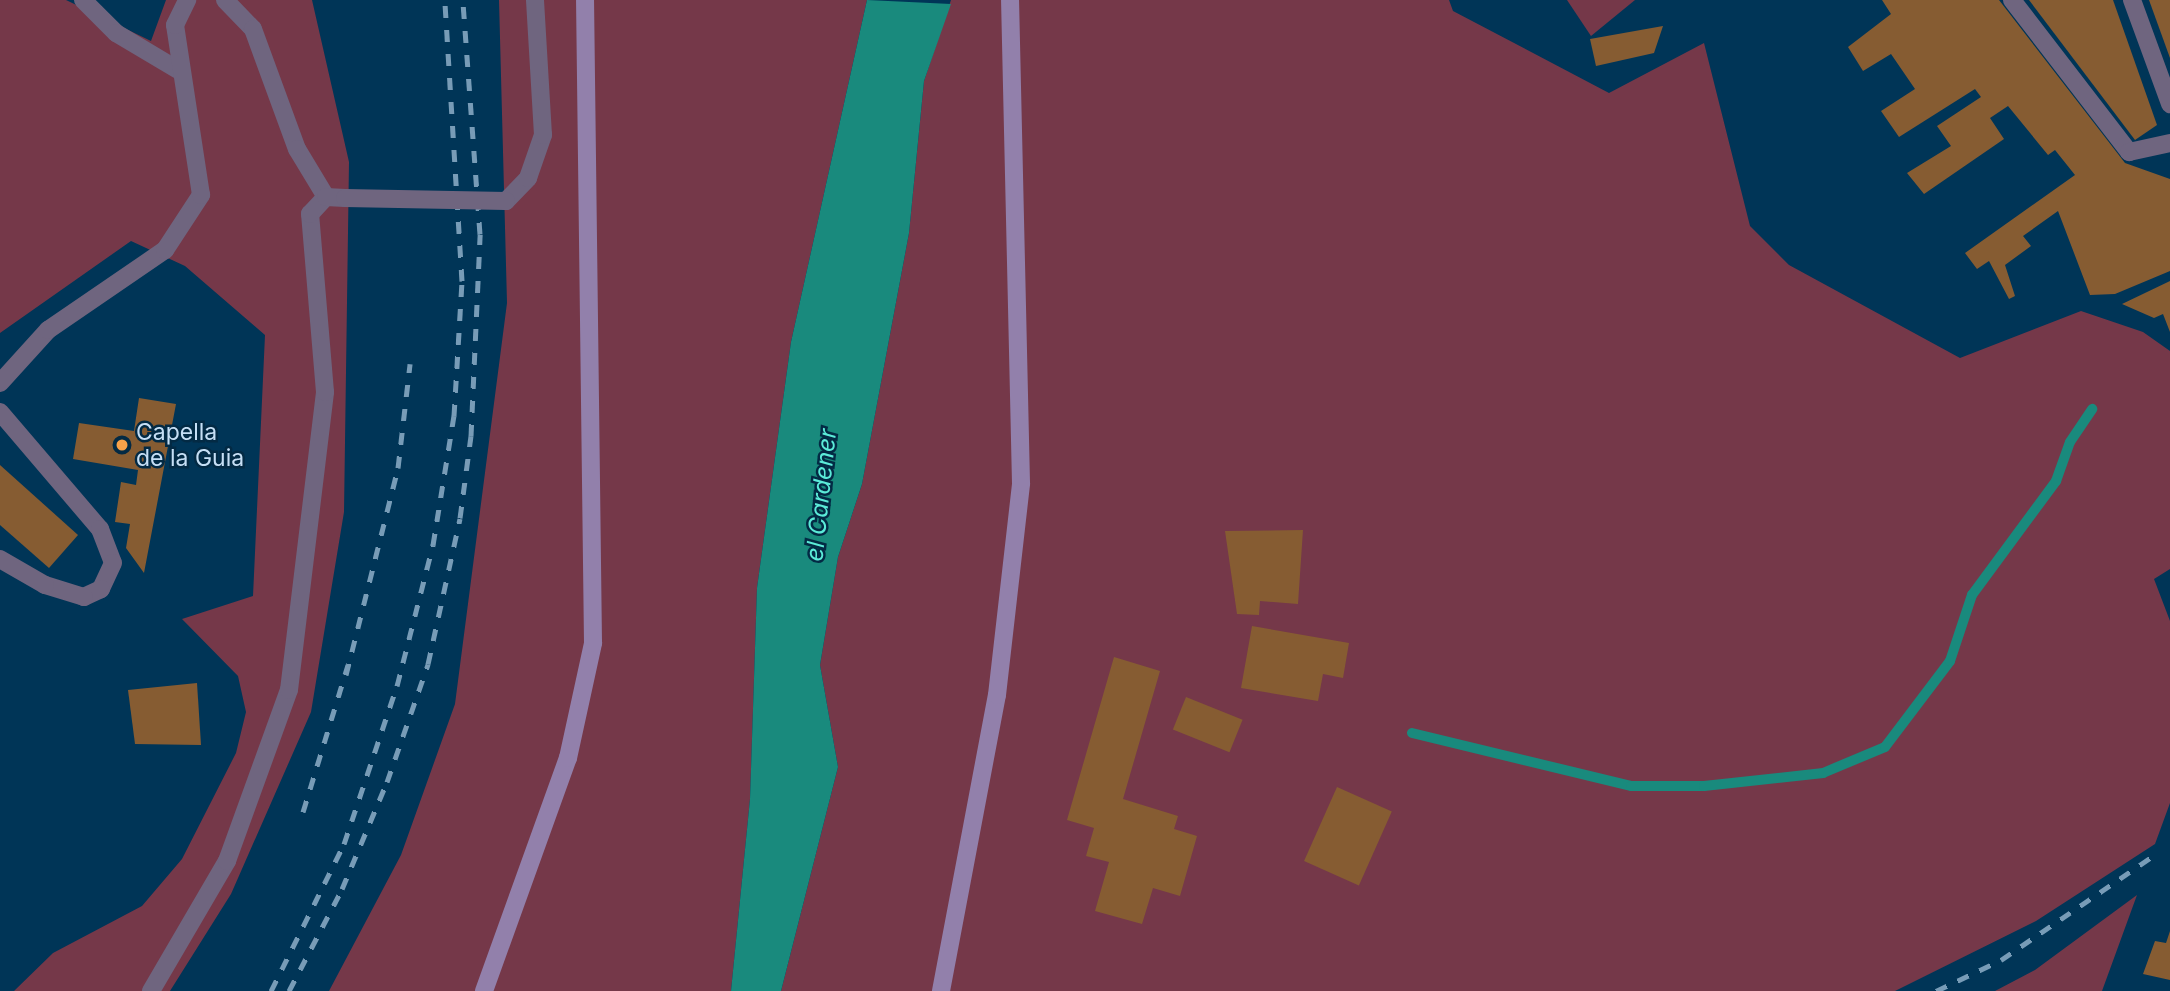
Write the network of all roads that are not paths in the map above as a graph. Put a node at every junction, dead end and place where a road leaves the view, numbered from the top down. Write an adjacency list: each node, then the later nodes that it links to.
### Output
1 (83, 0): 9 (street)
2 (187, 0): 9 (street)
3 (225, 0): 12 (street)
4 (535, 0): 12 (street, bridge)
5 (584, 0): 17 (street)
6 (1010, 0): 18 (street)
7 (2012, 0): 11 (street)
8 (2132, 0): 10 (street)
9 (178, 70): 13 (street)
10 (2170, 104)
11 (2170, 143)
12 (326, 197): 16 (street)
13 (0, 383)
14 (0, 412): 15 (street)
15 (0, 559)
16 (151, 991)
17 (484, 991)
18 (941, 991)

